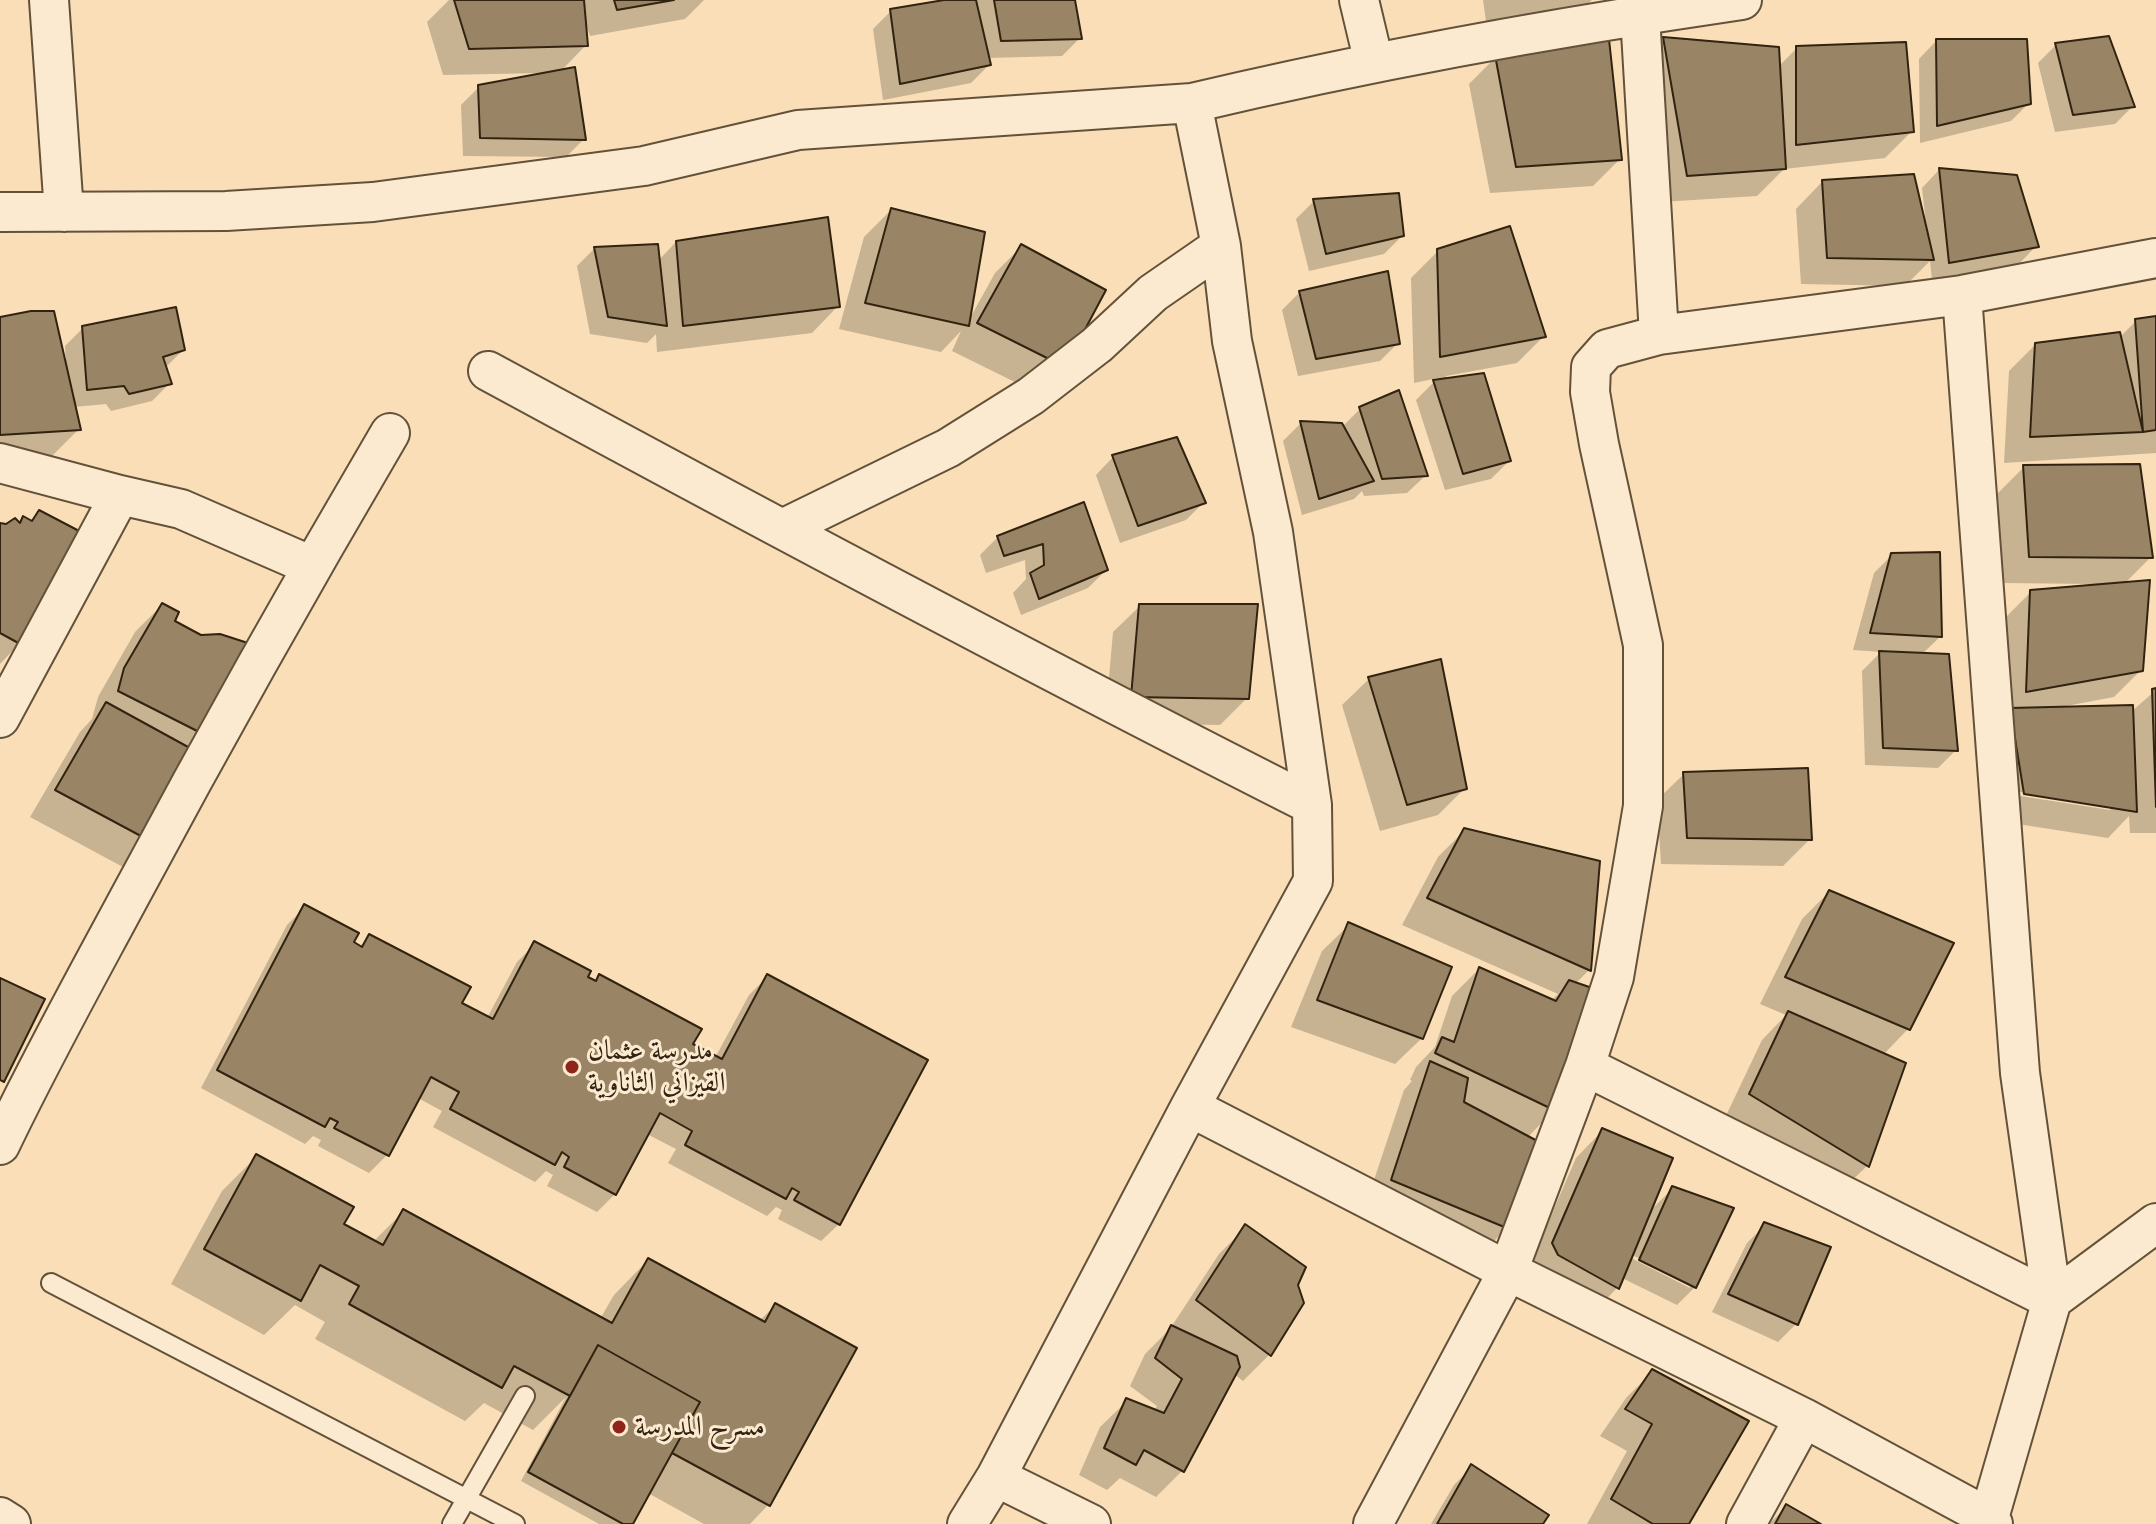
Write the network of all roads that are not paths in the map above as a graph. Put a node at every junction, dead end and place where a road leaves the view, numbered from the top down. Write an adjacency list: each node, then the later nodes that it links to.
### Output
1 (49, 0): 8 (street)
2 (1359, 0): 5 (street)
3 (1742, 0): 4 (street)
4 (1640, 15): 5 (street); 12 (street)
5 (1374, 63): 6 (street)
6 (1192, 103): 8 (street); 9 (street)
7 (0, 212): 8 (street)
8 (64, 212)
9 (1221, 246): 17 (street); 20 (street)
10 (2156, 258): 11 (street)
11 (1962, 295): 12 (street); 27 (street)
12 (1659, 335): 21 (street)
13 (488, 371): 17 (street)
14 (390, 433): 18 (street)
15 (0, 463): 16 (street)
16 (120, 495): 18 (street); 19 (street)
17 (782, 529): 20 (street)
18 (312, 566): 23 (street)
19 (0, 718)
20 (1312, 805): 22 (street)
21 (1585, 1066): 25 (street); 27 (street)
22 (1190, 1107): 25 (street); 30 (street)
23 (0, 1145)
24 (2156, 1223): 27 (street)
25 (1508, 1271): 29 (street); 39 (street)
26 (51, 1283): 31 (lane)
27 (2052, 1300): 33 (street)
28 (525, 1396): 31 (lane)
29 (1804, 1418): 33 (street); 40 (street)
30 (996, 1477): 37 (street); 38 (street)
31 (466, 1498): 35 (lane); 36 (lane)
32 (0, 1517): 34 (street)
33 (1991, 1521)
34 (11, 1524)
35 (452, 1524)
36 (515, 1524)
37 (967, 1524)
38 (1091, 1524)
39 (1373, 1524)
40 (1746, 1524)

